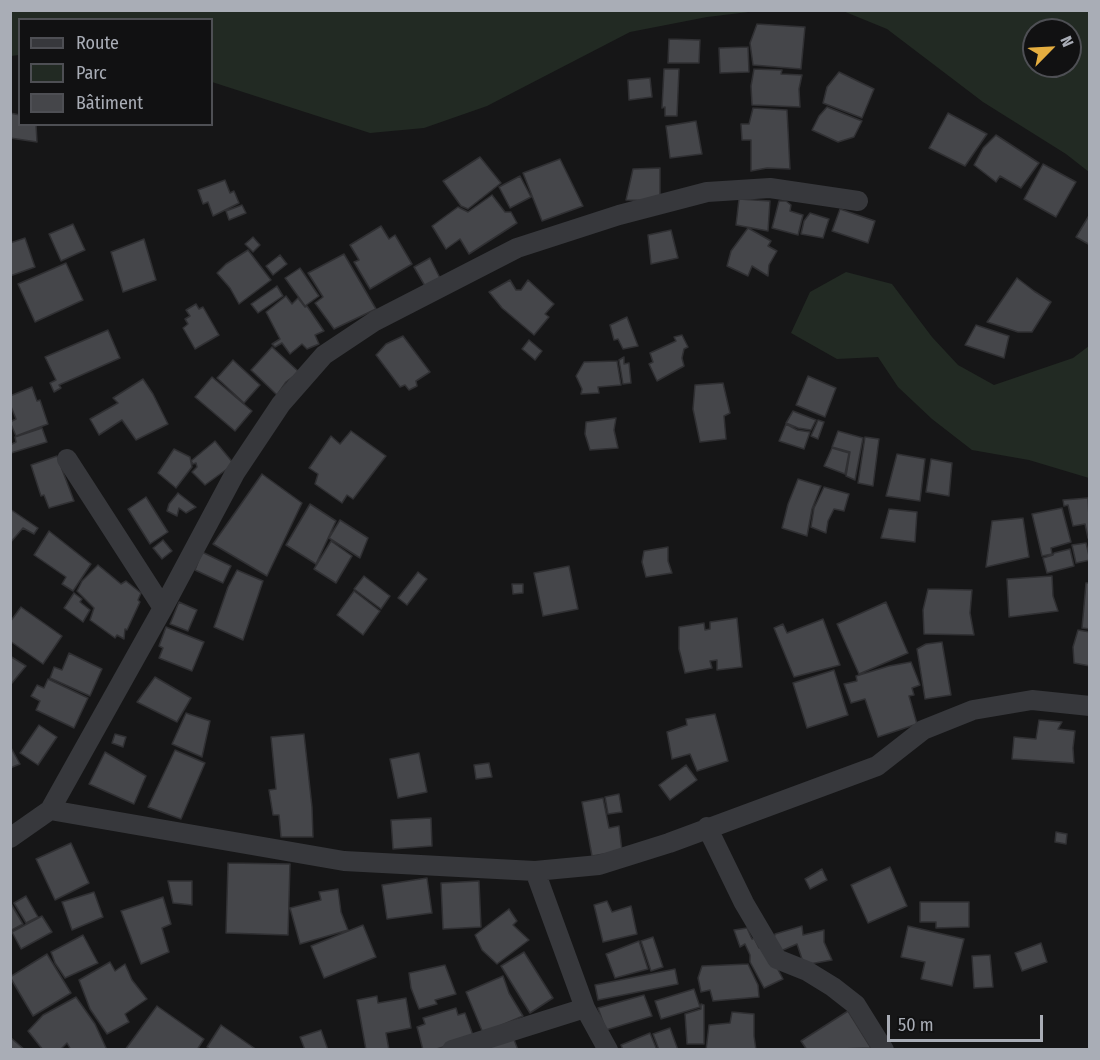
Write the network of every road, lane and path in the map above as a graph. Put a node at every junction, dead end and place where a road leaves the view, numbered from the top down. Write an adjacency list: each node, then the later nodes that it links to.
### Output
1 (858, 201): 3 (street)
2 (67, 459): 3 (street)
3 (164, 608): 5 (street)
4 (1089, 706): 6 (street)
5 (50, 810): 7 (street); 8 (street)
6 (707, 827): 8 (street); 12 (street)
7 (10, 838)
8 (535, 871): 9 (street)
9 (585, 1008): 10 (street); 11 (street)
10 (452, 1050)
11 (608, 1050)
12 (884, 1050)

